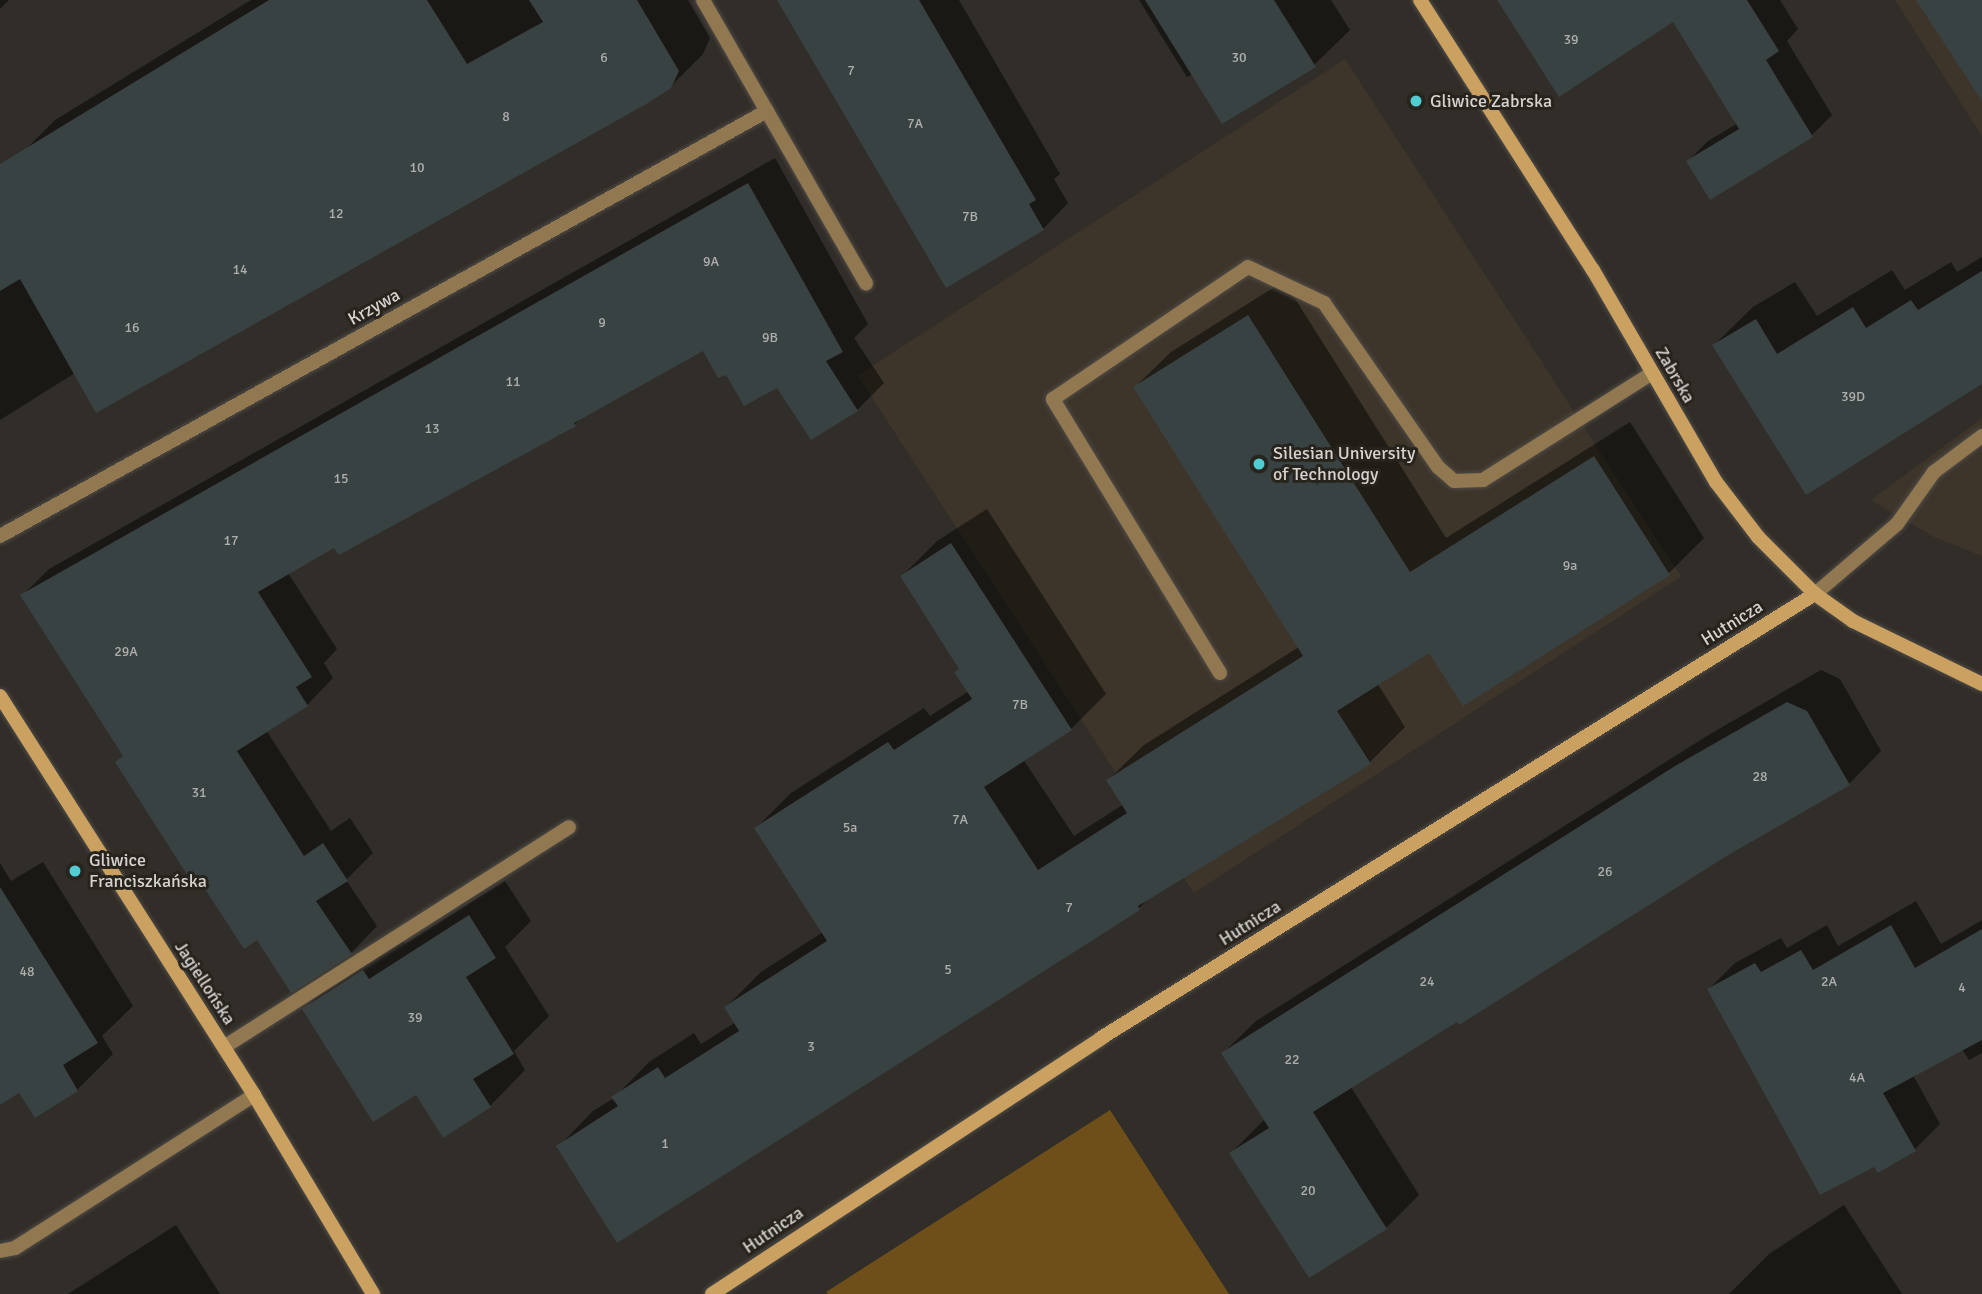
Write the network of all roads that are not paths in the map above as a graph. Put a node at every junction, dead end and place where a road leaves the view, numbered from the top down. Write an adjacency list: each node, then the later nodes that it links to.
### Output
1 (703, 0): 3 (street)
2 (1420, 0): 5 (street, Zabrska)
3 (767, 111): 4 (street); 7 (street, Krzywa)
4 (866, 283)
5 (1651, 373): 8 (street, Zabrska); 9 (street)
6 (1982, 436): 8 (street)
7 (0, 536)
8 (1815, 594): 10 (street, Zabrska); 17 (street, Hutnicza)
9 (1220, 673)
10 (1982, 684)
11 (0, 696): 13 (street, Jagiellońska)
12 (569, 827): 13 (street)
13 (224, 1047): 14 (street, Jagiellońska)
14 (254, 1094): 15 (street); 16 (street, Jagiellońska)
15 (0, 1251)
16 (373, 1294)
17 (712, 1294)

